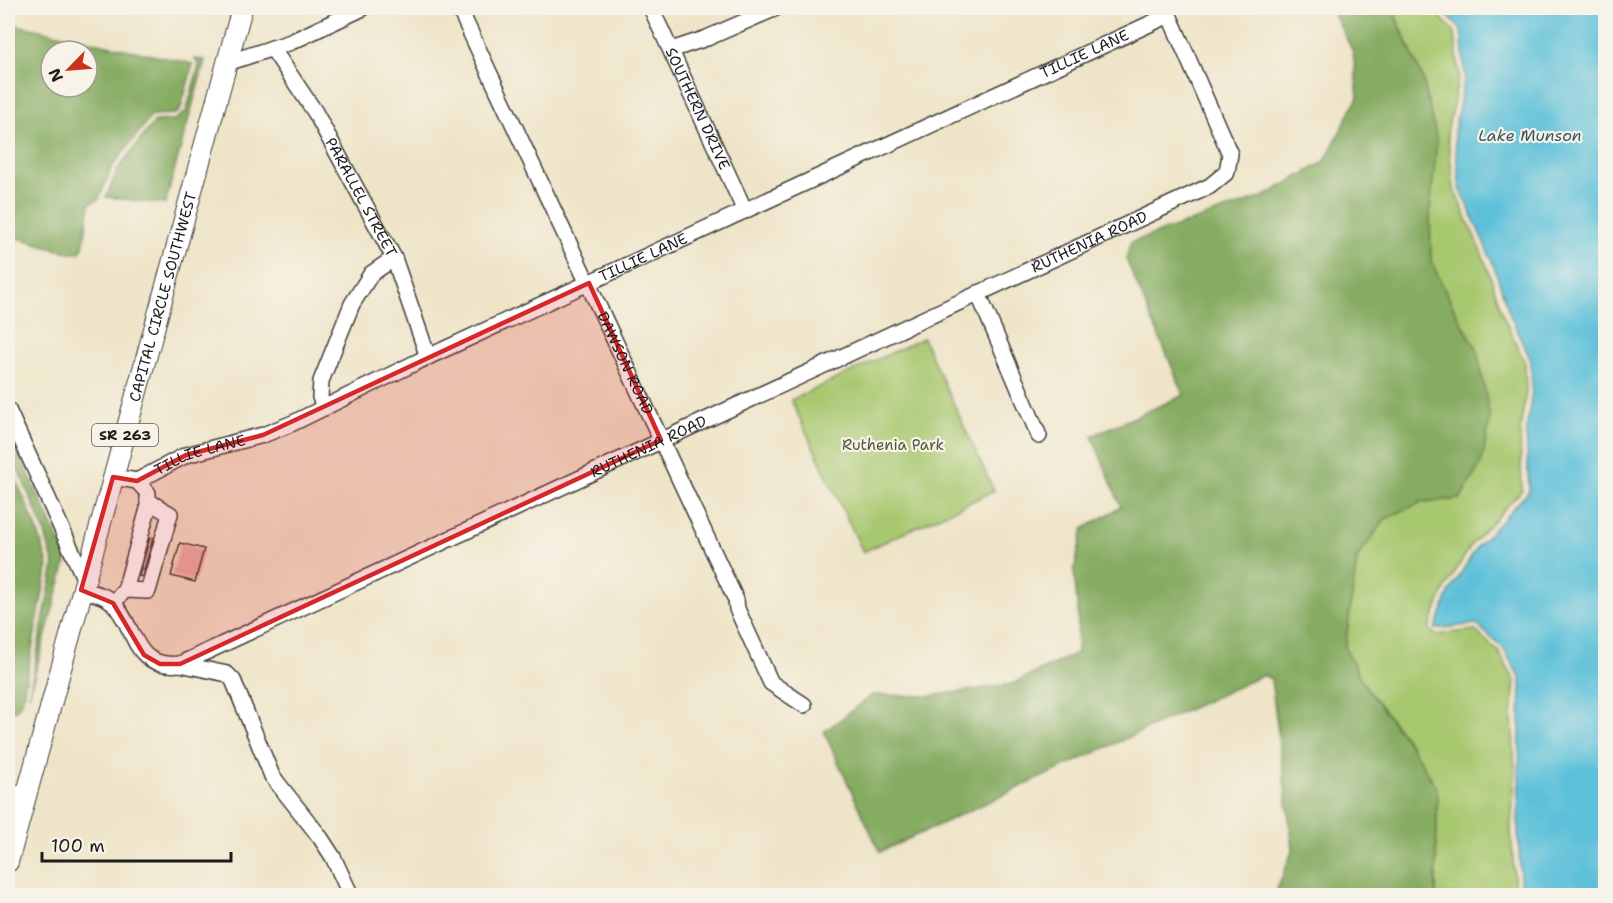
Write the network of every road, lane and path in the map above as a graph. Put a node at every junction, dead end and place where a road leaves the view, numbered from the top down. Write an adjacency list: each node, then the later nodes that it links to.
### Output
1 (242, 8): 9 (main road, CAPITAL CIRCLE SOUTHWEST / SR 263)
2 (363, 8): 7 (street)
3 (459, 8): 12 (street, DAWSON ROAD)
4 (651, 8): 8 (street, SOUTHERN DRIVE)
5 (776, 8): 8 (street)
6 (1167, 11): 10 (street, TILLIE LANE); 13 (street, RUTHENIA ROAD)
7 (273, 48): 9 (street); 11 (street, PARALLEL STREET)
8 (671, 50): 10 (street, SOUTHERN DRIVE)
9 (227, 63): 19 (main road, CAPITAL CIRCLE SOUTHWEST / SR 263)
10 (745, 211): 12 (street, TILLIE LANE)
11 (394, 258): 14 (street, PARALLEL STREET); 15 (street)
12 (589, 283): 14 (street, TILLIE LANE); 18 (street, DAWSON ROAD)
13 (978, 293): 17 (street); 18 (street, RUTHENIA ROAD)
14 (428, 357): 15 (street, TILLIE LANE)
15 (324, 408): 20 (street, TILLIE LANE)
16 (8, 410): 22 (street)
17 (1040, 436)
18 (661, 440): 25 (street, RUTHENIA ROAD); 26 (street, DAWSON ROAD)
19 (113, 477): 20 (street, TILLIE LANE); 22 (main road, CAPITAL CIRCLE SOUTHWEST / SR 263)
20 (137, 481): 21 (street)
21 (148, 501): 23 (street); 23 (street)
22 (83, 584): 24 (street); 27 (main road, CAPITAL CIRCLE SOUTHWEST / SR 263)
23 (125, 590): 24 (street)
24 (113, 603): 25 (street)
25 (180, 664): 29 (street)
26 (804, 705)
27 (17, 794): 28 (main road, CAPITAL CIRCLE SOUTHWEST / SR 263)
28 (8, 862)
29 (351, 896)

